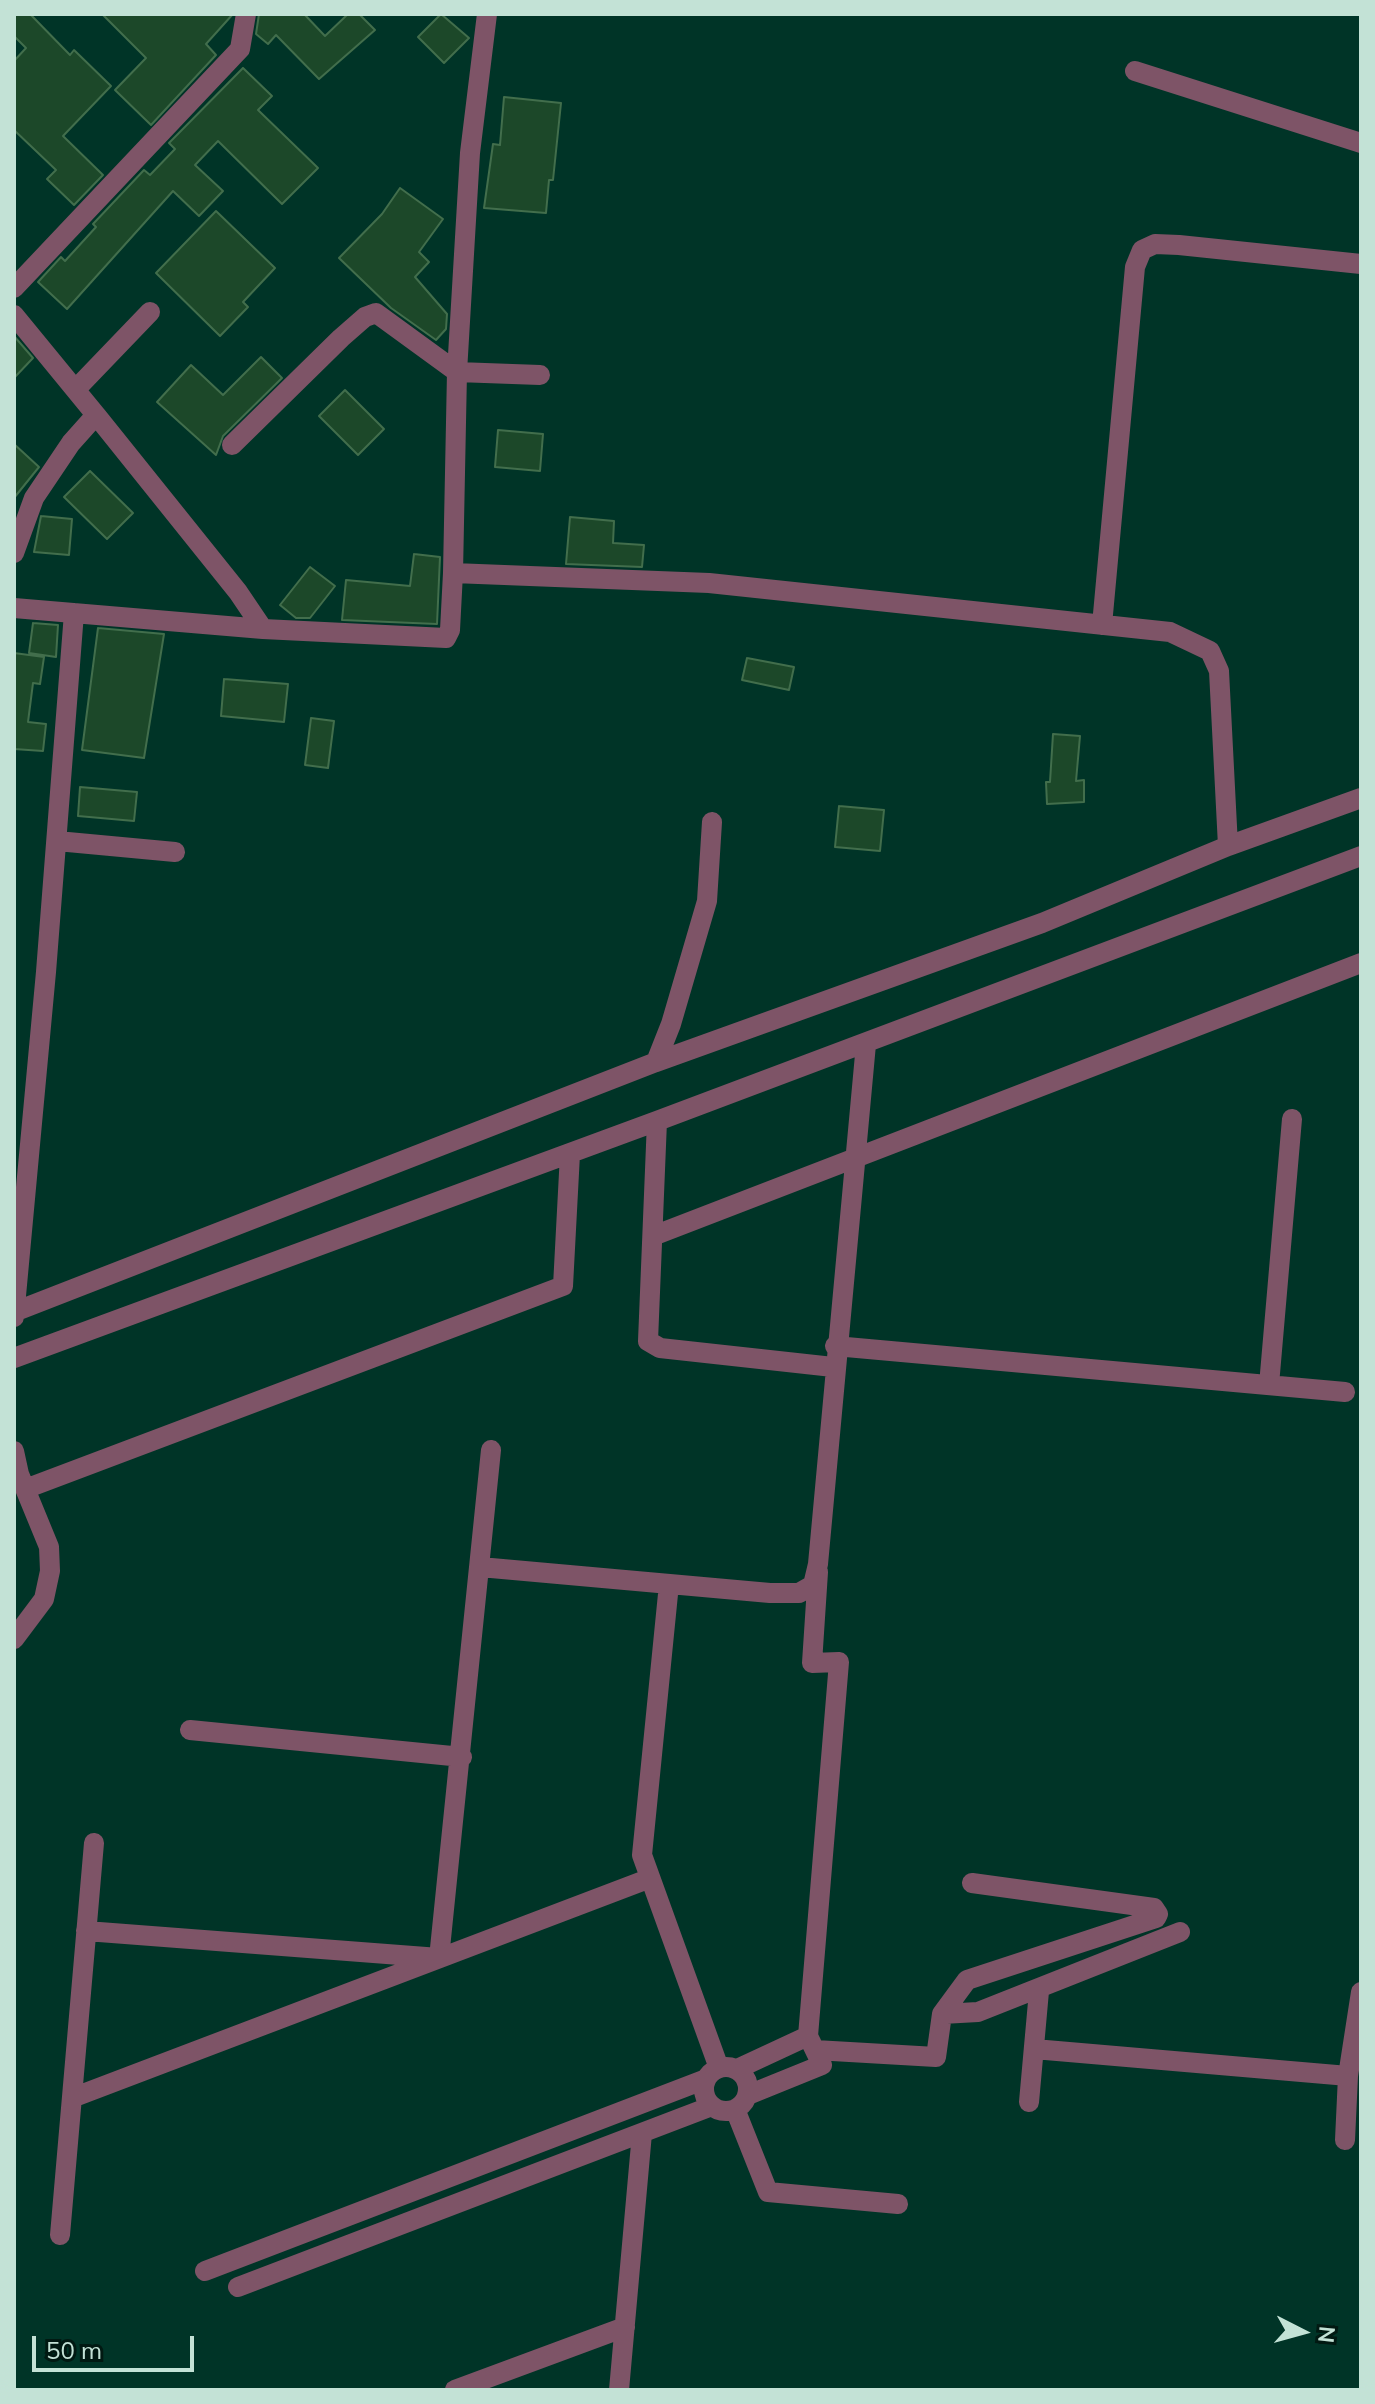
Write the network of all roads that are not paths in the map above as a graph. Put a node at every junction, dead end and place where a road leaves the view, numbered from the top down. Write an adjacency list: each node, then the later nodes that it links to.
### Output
1 (246, 14): 6 (street)
2 (487, 14): 9 (street)
3 (1135, 71): 4 (street)
4 (1361, 143)
5 (1361, 264): 19 (street)
6 (14, 288)
7 (150, 312): 11 (street)
8 (14, 315): 11 (street)
9 (457, 372): 10 (street); 13 (street); 16 (street)
10 (540, 375)
11 (77, 388): 12 (street)
12 (96, 415): 14 (street); 20 (street)
13 (232, 445)
14 (19, 519): 15 (street)
15 (14, 553)
16 (453, 573): 19 (street); 20 (street)
17 (14, 608): 18 (street)
18 (74, 613): 20 (street); 23 (street)
19 (1102, 625): 24 (street)
20 (263, 629)
21 (1361, 798): 24 (street)
22 (712, 822): 29 (street)
23 (57, 841): 25 (street); 35 (street)
24 (1228, 846): 29 (street)
25 (175, 852)
26 (1361, 856): 28 (street)
27 (1361, 963): 33 (street)
28 (866, 1044): 31 (street); 33 (street)
29 (656, 1062): 35 (street)
30 (1292, 1119): 38 (street)
31 (657, 1121): 32 (street); 34 (street)
32 (570, 1154): 37 (street); 42 (street)
33 (855, 1156): 34 (street); 36 (street)
34 (653, 1236): 36 (street)
35 (14, 1314)
36 (834, 1356): 38 (street); 43 (street)
37 (14, 1358)
38 (1269, 1385): 39 (street)
39 (1345, 1392)
40 (491, 1450): 44 (street)
41 (14, 1451): 42 (street)
42 (25, 1489): 46 (street)
43 (818, 1564): 45 (street); 58 (street)
44 (480, 1567): 45 (street); 48 (street)
45 (669, 1584): 50 (street)
46 (14, 1639)
47 (190, 1730): 48 (street)
48 (462, 1757): 54 (street)
49 (94, 1843): 52 (street)
50 (648, 1879): 54 (street); 60 (street)
51 (972, 1883): 57 (street)
52 (86, 1931): 54 (street); 62 (street)
53 (1180, 1932): 55 (street)
54 (439, 1958): 62 (street)
55 (1039, 1991): 57 (street); 59 (street)
56 (1361, 1992): 61 (street)
57 (942, 2014): 58 (street)
58 (812, 2043): 60 (street); 63 (street)
59 (1034, 2049): 61 (street); 64 (street)
60 (720, 2072): 63 (street); 65 (street); 70 (street)
61 (1348, 2076): 67 (street)
62 (72, 2098): 69 (street)
63 (742, 2102): 65 (street); 68 (street)
64 (1029, 2102)
65 (712, 2106): 66 (street)
66 (642, 2133): 71 (street); 72 (street)
67 (1345, 2140)
68 (898, 2204)
69 (60, 2235)
70 (205, 2271)
71 (238, 2287)
72 (625, 2327): 73 (street); 74 (street)
73 (463, 2389)
74 (619, 2390)

